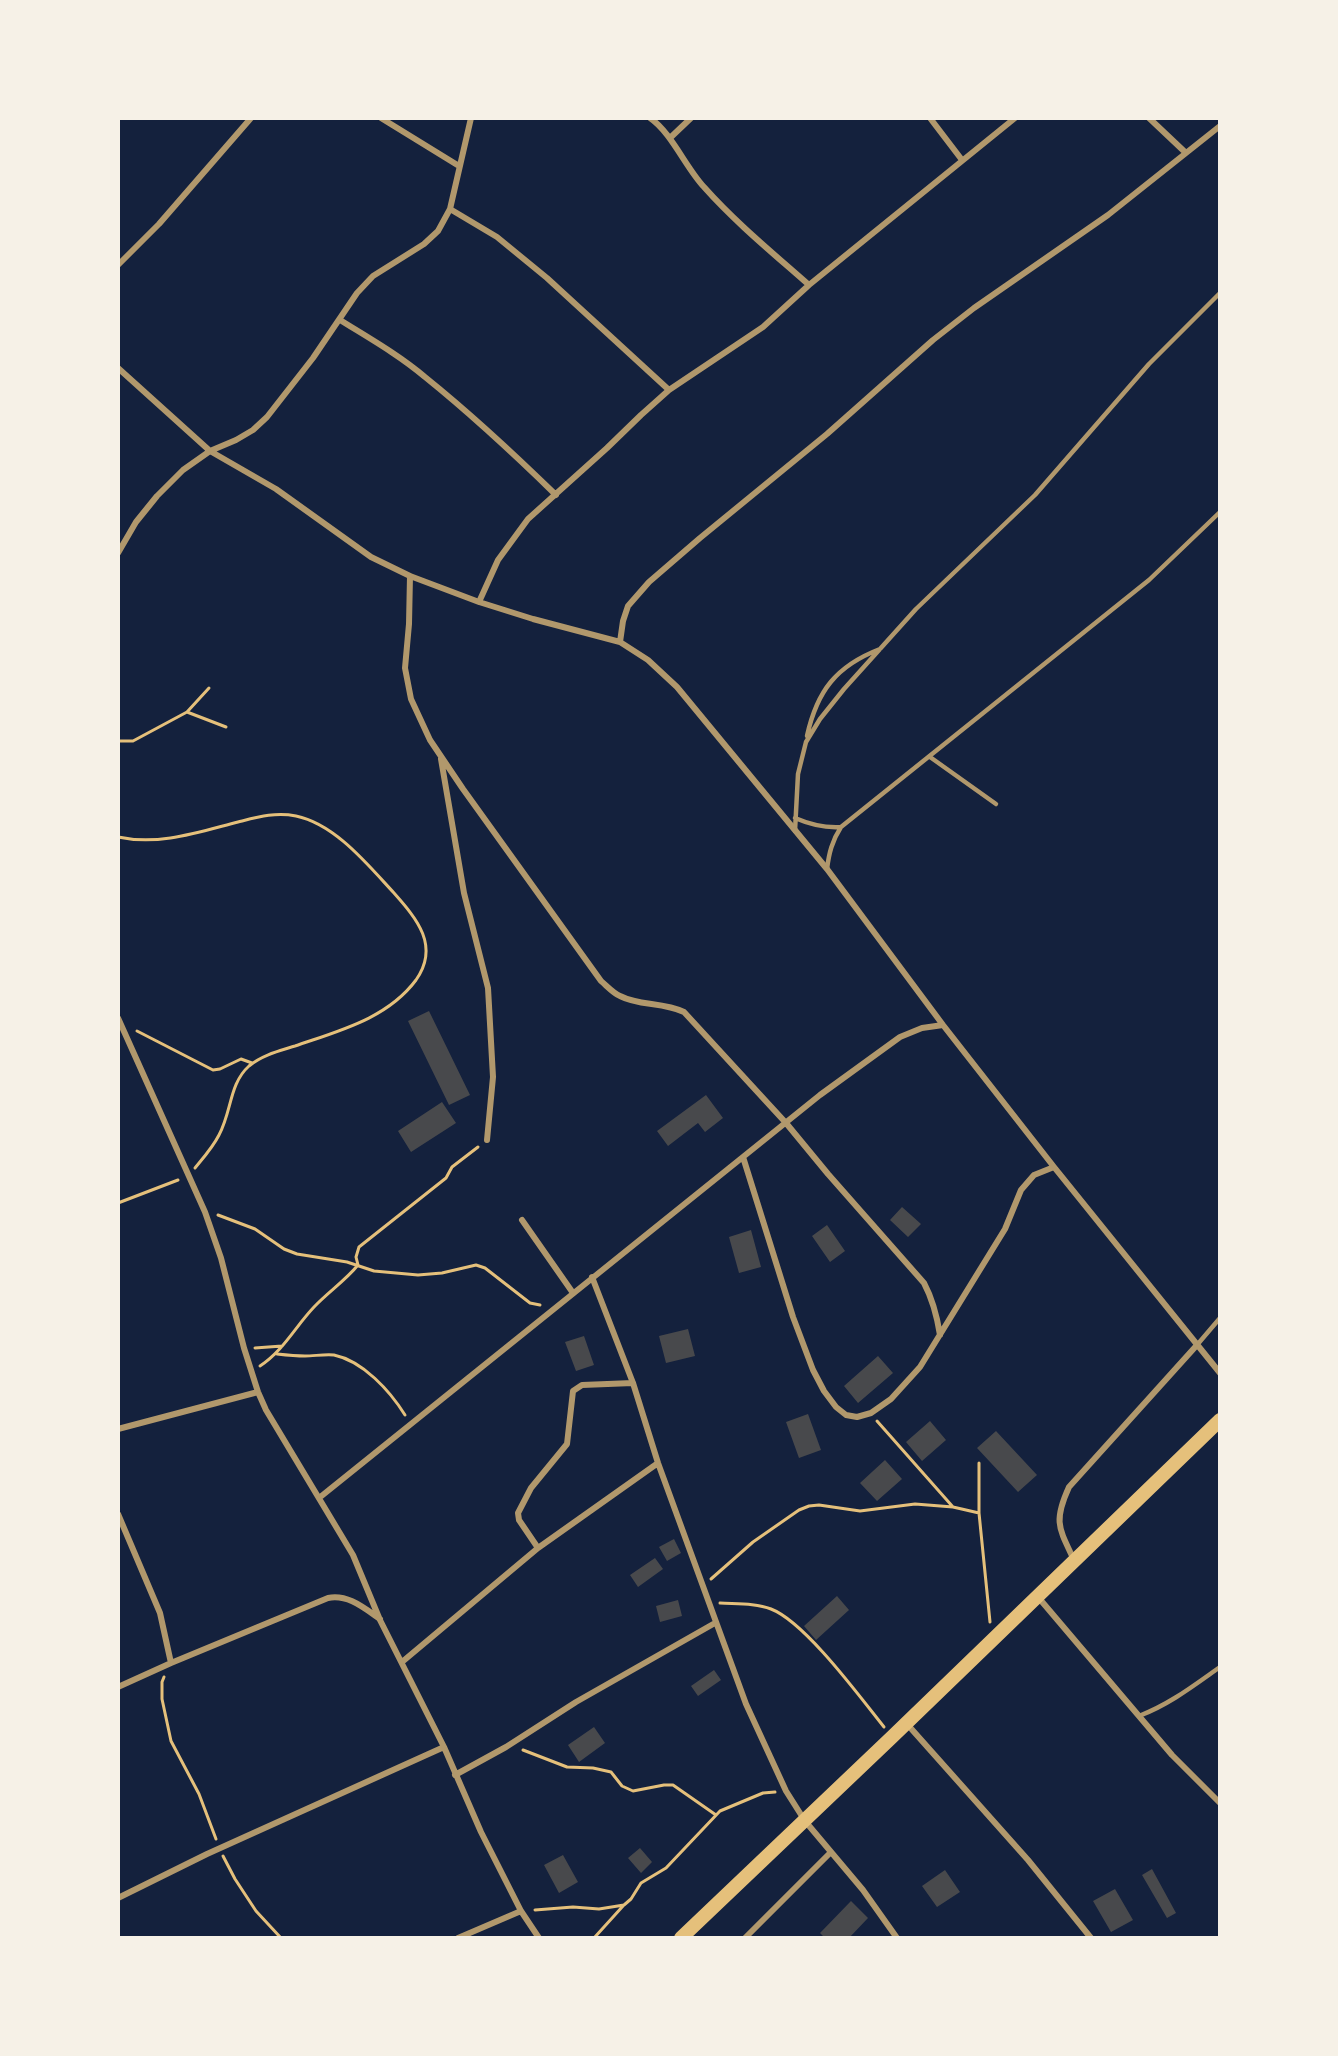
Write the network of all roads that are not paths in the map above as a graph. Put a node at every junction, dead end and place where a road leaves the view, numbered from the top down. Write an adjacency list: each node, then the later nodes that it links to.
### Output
1 (251, 118): 15 (street)
2 (381, 118): 13 (street)
3 (471, 118): 13 (street)
4 (650, 118): 10 (street)
5 (691, 118): 10 (street)
6 (930, 118): 12 (street)
7 (1015, 118): 12 (street)
8 (1149, 118): 11 (street)
9 (1220, 126): 11 (street)
10 (670, 138): 16 (street)
11 (1186, 153): 27 (street)
12 (962, 160): 16 (street)
13 (459, 165): 14 (street)
14 (450, 208): 18 (street); 20 (street)
15 (118, 265)
16 (809, 285): 20 (street)
17 (1218, 295): 28 (lane)
18 (340, 320): 21 (street); 22 (street)
19 (118, 368): 21 (street)
20 (669, 390): 22 (street)
21 (210, 451): 24 (street); 25 (street)
22 (556, 495): 26 (street)
23 (1220, 512): 31 (lane)
24 (118, 553)
25 (410, 576): 26 (street); 30 (street)
26 (479, 602): 27 (street)
27 (620, 642): 35 (street)
28 (882, 648): 29 (lane); 29 (lane)
29 (806, 742): 33 (lane)
30 (440, 754): 39 (street); 40 (street)
31 (930, 757): 32 (lane); 34 (lane)
32 (996, 804)
33 (795, 818): 34 (lane); 35 (lane)
34 (841, 827): 36 (lane)
35 (795, 831): 36 (street)
36 (828, 869): 38 (street)
37 (119, 1019): 51 (street)
38 (943, 1024): 39 (street); 42 (street)
39 (786, 1123): 41 (street); 47 (street)
40 (487, 1140)
41 (743, 1157): 44 (street); 47 (street)
42 (1054, 1167): 47 (street); 48 (street)
43 (522, 1220): 45 (street)
44 (592, 1277): 45 (street); 50 (street)
45 (573, 1293): 55 (street)
46 (1220, 1318): 48 (lane)
47 (940, 1335)
48 (1197, 1345): 49 (street); 58 (street)
49 (1220, 1373)
50 (633, 1383): 54 (street); 57 (street)
51 (258, 1392): 53 (street); 55 (street)
52 (1220, 1420): 58 (highway)
53 (118, 1429)
54 (658, 1463): 57 (street); 61 (street)
55 (319, 1498): 60 (street)
56 (118, 1514): 63 (street)
57 (538, 1548): 62 (street)
58 (1074, 1561): 59 (highway)
59 (1037, 1597): 66 (street); 67 (highway)
60 (380, 1620): 62 (street); 63 (street)
61 (715, 1623): 69 (street); 71 (street)
62 (402, 1662): 68 (street)
63 (171, 1663): 65 (street)
64 (1220, 1667): 66 (lane)
65 (118, 1686)
66 (1139, 1716): 70 (street)
67 (906, 1724): 71 (highway); 80 (street)
68 (444, 1747): 69 (street); 73 (street)
69 (455, 1775): 74 (street)
70 (1220, 1803)
71 (805, 1821): 72 (street); 77 (highway)
72 (831, 1852): 78 (street); 79 (street)
73 (118, 1898)
74 (521, 1911): 75 (street); 76 (street)
75 (458, 1938)
76 (538, 1938)
77 (681, 1938)
78 (745, 1938)
79 (897, 1938)
80 (1091, 1938)

